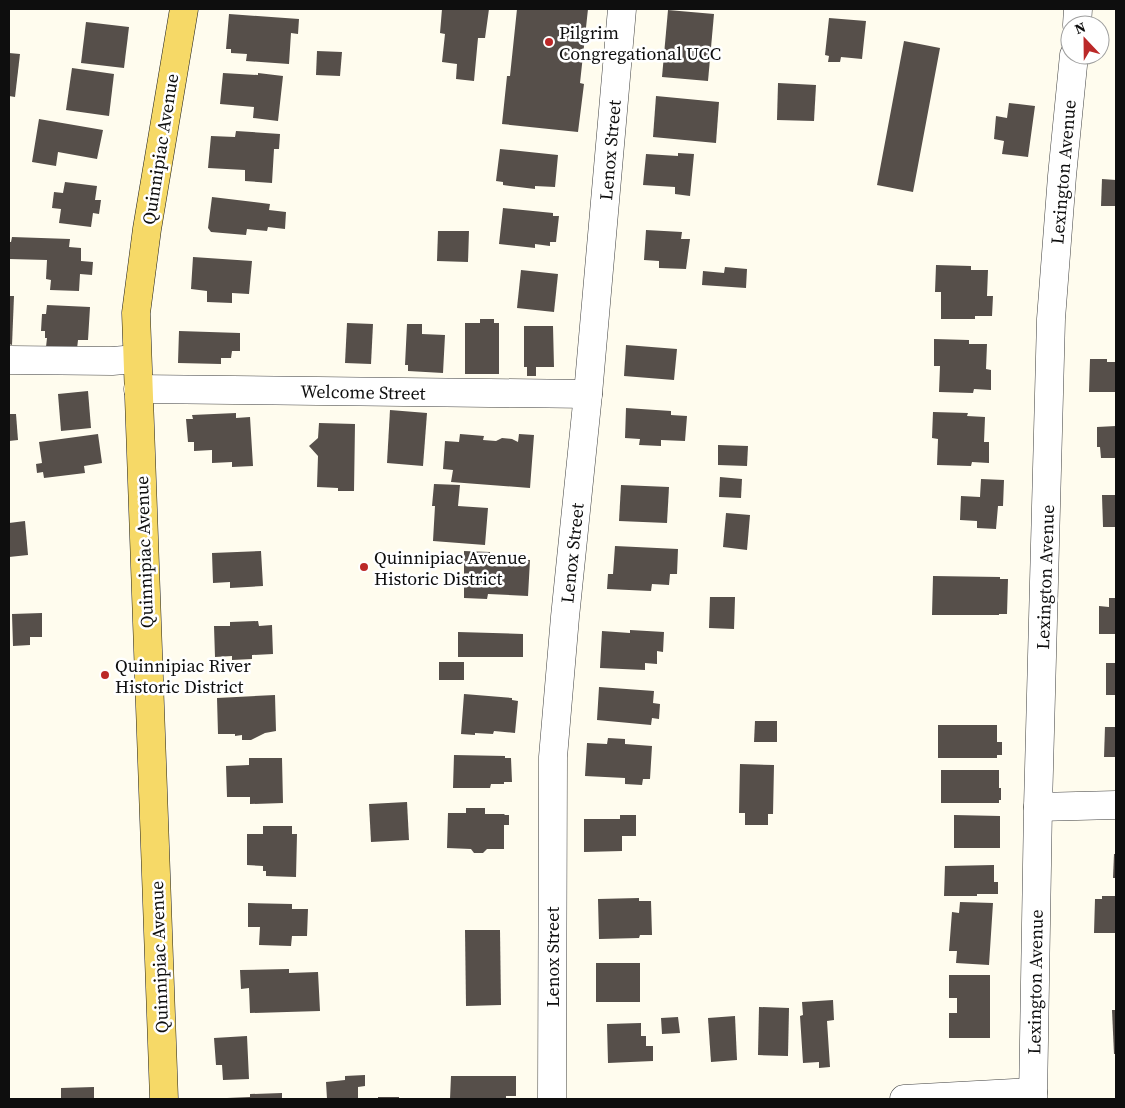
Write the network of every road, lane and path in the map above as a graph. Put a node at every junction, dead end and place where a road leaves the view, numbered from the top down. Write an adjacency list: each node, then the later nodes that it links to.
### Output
1 (184, 9): 4 (main road, Quinnipiac Avenue)
2 (622, 9): 7 (street, Lenox Street)
3 (1073, 65): 9 (street, Lexington Avenue)
4 (137, 359): 5 (street); 6 (main road, Quinnipiac Avenue)
5 (9, 360)
6 (138, 389): 7 (street, Welcome Street); 11 (main road, Quinnipiac Avenue)
7 (588, 394): 12 (street, Lenox Street)
8 (1116, 806): 9 (street)
9 (1038, 807): 10 (street, Lexington Avenue)
10 (1033, 1096): 13 (street)
11 (164, 1099)
12 (552, 1099)
13 (904, 1099)

